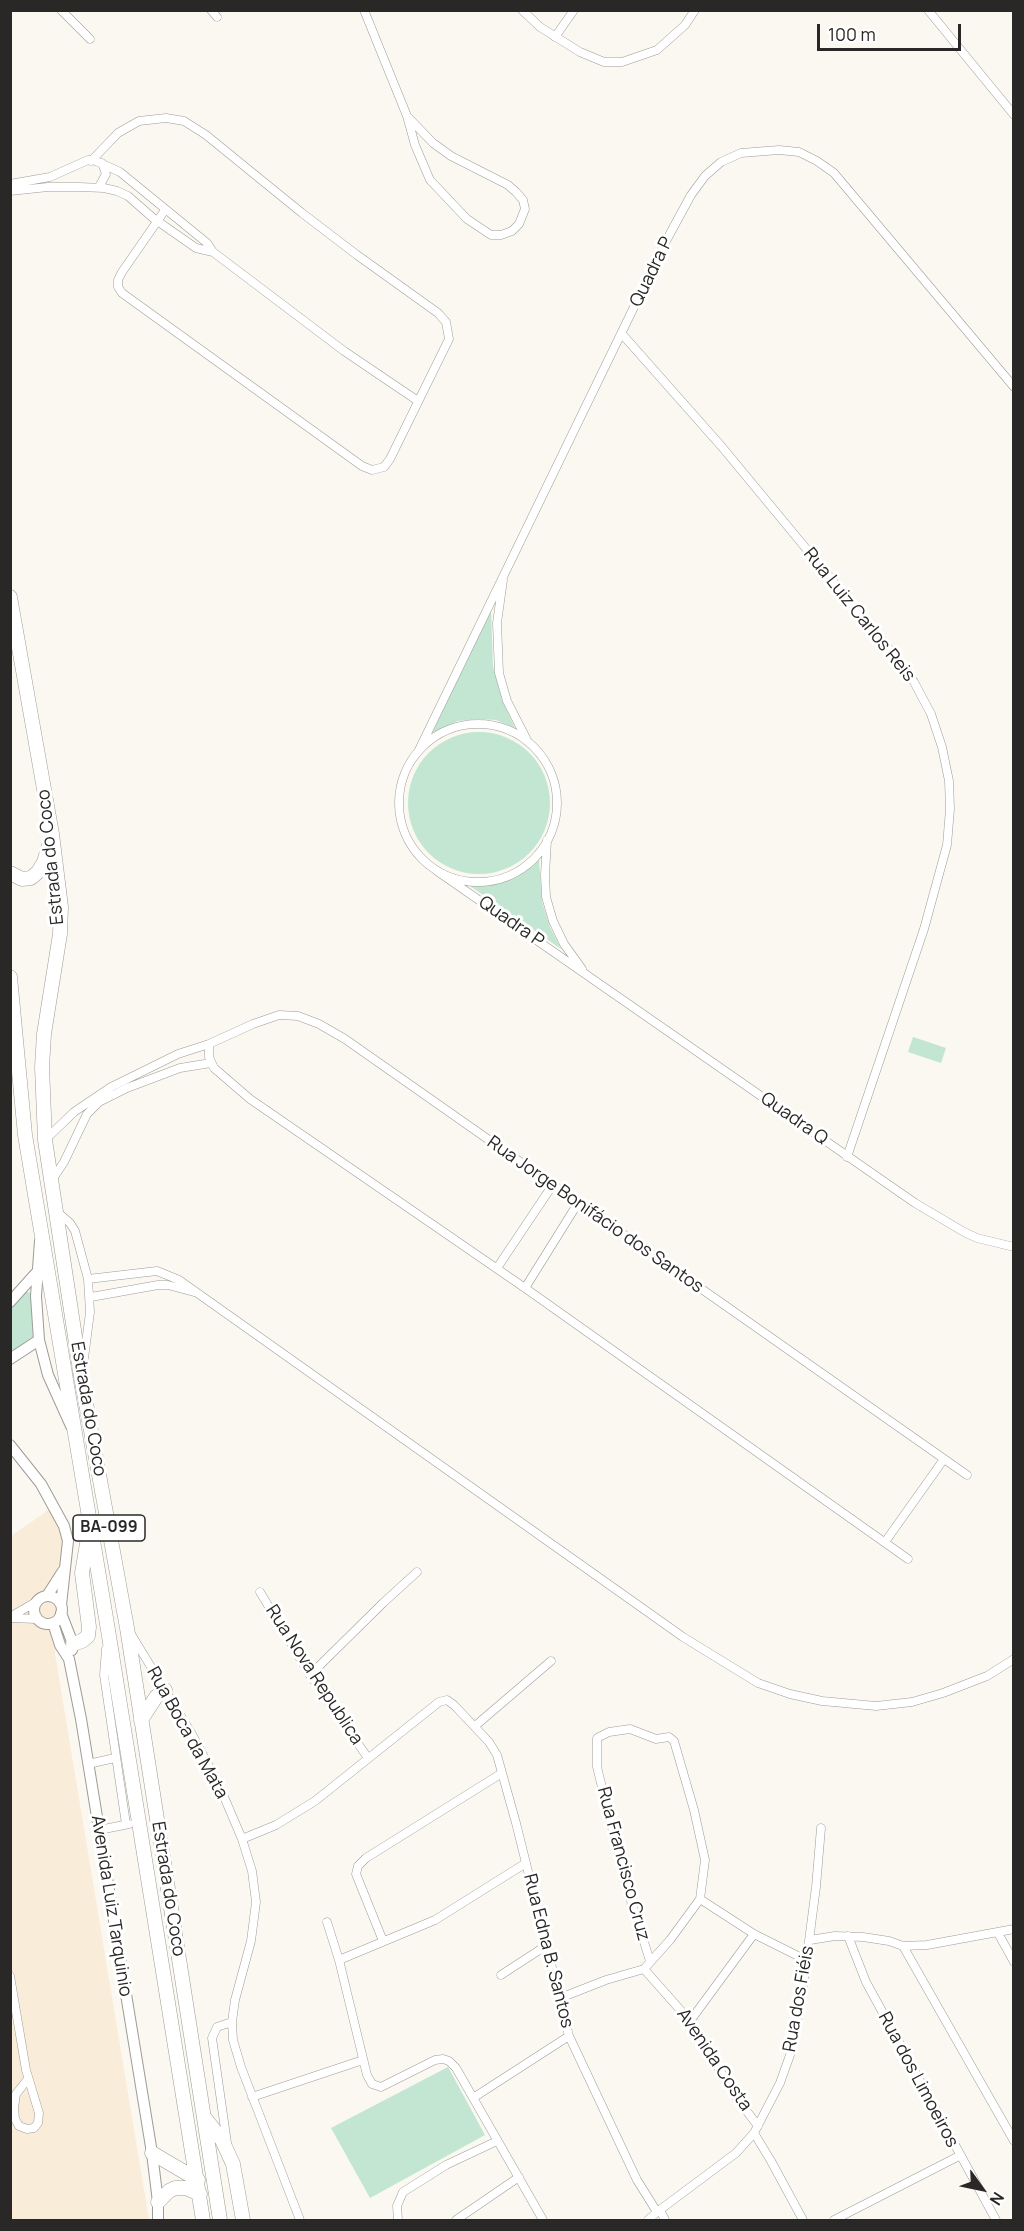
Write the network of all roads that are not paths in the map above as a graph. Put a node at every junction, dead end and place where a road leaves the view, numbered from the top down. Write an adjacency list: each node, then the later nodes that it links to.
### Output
1 (61, 10): 10 (street)
2 (211, 10): 3 (street)
3 (218, 10)
4 (364, 10): 12 (street)
5 (522, 10): 9 (street)
6 (574, 10): 9 (street)
7 (695, 10): 9 (street)
8 (928, 10): 11 (street)
9 (555, 37)
10 (90, 39)
11 (1014, 115)
12 (407, 116): 13 (street); 14 (street)
13 (435, 145): 14 (street); 14 (street)
14 (419, 156)
15 (91, 160): 16 (street); 17 (street); 27 (street)
16 (102, 163): 20 (street); 22 (street)
17 (64, 172): 18 (street); 19 (street)
18 (10, 184)
19 (66, 187): 20 (street); 21 (street)
20 (99, 187): 23 (street)
21 (10, 191)
22 (165, 210): 23 (street); 24 (street)
23 (157, 221): 24 (street); 27 (street)
24 (213, 252): 27 (street)
25 (622, 334): 26 (street, Quadra P); 28 (street, Quadra P); 44 (street, Rua Luiz Carlos Reis)
26 (1014, 387)
27 (418, 401)
28 (504, 572): 30 (street); 31 (street, Quadra P)
29 (10, 597): 32 (highway, Estrada do Coco / BA-099)
30 (527, 740): 31 (street); 33 (street)
31 (419, 750): 34 (street)
32 (52, 834): 35 (highway); 43 (highway, Estrada do Coco / BA-099)
33 (548, 840): 34 (street); 36 (street)
34 (437, 871): 36 (street, Quadra P)
35 (10, 873)
36 (585, 972): 44 (street, Quadra Q)
37 (10, 977): 49 (highway, Estrada do Coco / BA-099)
38 (209, 1044): 39 (street); 40 (street, Rua Jorge Bonifácio dos Santos); 46 (street, Rua Jorge Bonifácio dos Santos)
39 (211, 1063): 41 (street); 51 (street)
40 (141, 1072): 41 (street); 42 (street, Rua Jorge Bonifácio dos Santos)
41 (145, 1081): 42 (street)
42 (102, 1097): 43 (street); 45 (street)
43 (45, 1140): 45 (highway, Estrada do Coco / BA-099)
44 (847, 1157): 50 (street, Quadra Q)
45 (51, 1181): 48 (highway, Estrada do Coco / BA-099)
46 (552, 1186): 47 (street, Rua Jorge Bonifácio dos Santos); 51 (street)
47 (578, 1203): 57 (street); 67 (street, Rua Jorge Bonifácio dos Santos)
48 (56, 1211): 55 (street); 64 (highway, Estrada do Coco / BA-099)
49 (41, 1228): 52 (street); 65 (highway, Estrada do Coco / BA-099)
50 (1014, 1247)
51 (497, 1268): 57 (street)
52 (36, 1274): 61 (street); 62 (street)
53 (168, 1274): 54 (street); 56 (street); 58 (street)
54 (104, 1277): 55 (street); 59 (street)
55 (88, 1279): 60 (street)
56 (168, 1285): 58 (street); 59 (street)
57 (525, 1288): 70 (street)
58 (198, 1293): 85 (street)
59 (108, 1294): 60 (street)
60 (91, 1297): 64 (street)
61 (10, 1302)
62 (39, 1340): 63 (street); 65 (street)
63 (10, 1359)
64 (81, 1376): 81 (highway, Estrada do Coco / BA-099)
65 (75, 1435): 69 (highway, Estrada do Coco / BA-099)
66 (10, 1445): 72 (street)
67 (944, 1459): 68 (street, Rua Jorge Bonifácio dos Santos); 70 (street)
68 (967, 1475)
69 (91, 1525): 82 (highway, Estrada do Coco / BA-099); 83 (highway)
70 (885, 1542): 71 (street)
71 (908, 1559)
72 (64, 1571): 75 (street); 77 (street)
73 (417, 1572): 87 (street)
74 (260, 1592): 87 (street, Rua Nova Republica)
75 (47, 1596): 76 (street); 77 (street)
76 (36, 1602): 78 (street); 79 (street)
77 (61, 1609): 80 (street); 83 (street)
78 (10, 1618): 79 (street)
79 (36, 1619): 80 (street)
80 (53, 1623): 84 (street, Avenida Luiz Tarquinio)
81 (127, 1628): 88 (street, Rua Boca da Mata); 89 (highway, Estrada do Coco / BA-099)
82 (108, 1630): 91 (street); 95 (highway, Estrada do Coco / BA-099)
83 (73, 1644): 84 (street, Avenida Luiz Tarquinio)
84 (69, 1659): 93 (street, Avenida Luiz Tarquinio)
85 (1014, 1659)
86 (551, 1661): 90 (street)
87 (310, 1675): 92 (street, Rua Nova Republica)
88 (165, 1690): 89 (highway); 98 (street, Rua Boca da Mata)
89 (141, 1720): 125 (highway, Estrada do Coco / BA-099)
90 (475, 1726): 92 (street, Rua Edna B. Santos); 94 (street, Rua Edna B. Santos)
91 (115, 1758): 93 (street); 95 (street)
92 (368, 1758): 98 (street)
93 (88, 1764): 97 (street, Avenida Luiz Tarquinio)
94 (502, 1773): 99 (street, Rua Edna B. Santos); 107 (street)
95 (133, 1824): 97 (street); 134 (highway, Estrada do Coco / BA-099)
96 (821, 1828): 106 (street, Rua dos Fiéis)
97 (99, 1830): 131 (street, Avenida Luiz Tarquinio)
98 (242, 1839): 119 (street, Rua Boca da Mata)
99 (526, 1863): 107 (street); 108 (street, Rua Edna B. Santos)
100 (700, 1899): 104 (street); 112 (street); 112 (street, Rua Francisco Cruz)
101 (327, 1922): 110 (street)
102 (1014, 1929): 103 (street)
103 (998, 1933): 109 (street); 113 (street)
104 (754, 1934): 111 (street); 118 (street)
105 (848, 1936): 106 (street); 109 (street); 132 (street, Rua dos Limoeiros)
106 (810, 1940): 111 (street, Rua dos Fiéis)
107 (383, 1941): 110 (street)
108 (547, 1945): 115 (street); 117 (street, Rua Edna B. Santos)
109 (903, 1946): 129 (street)
110 (339, 1960): 121 (street)
111 (806, 1960): 126 (street, Rua dos Fiéis)
112 (650, 1961): 114 (street)
113 (1014, 1962)
114 (644, 1970): 117 (street); 118 (street, Avenida Costa)
115 (501, 1975)
116 (10, 1976): 122 (street)
117 (560, 1998): 120 (street, Rua Edna B. Santos)
118 (690, 2021): 126 (street, Avenida Costa)
119 (232, 2022): 123 (street, Rua Boca da Mata); 130 (street)
120 (569, 2036): 124 (street); 136 (street, Rua Edna B. Santos)
121 (363, 2060): 123 (street); 124 (street)
122 (28, 2079): 122 (street)
123 (252, 2097): 141 (street, Rua Boca da Mata)
124 (473, 2098): 128 (street)
125 (203, 2115): 130 (highway); 139 (highway, Estrada do Coco / BA-099)
126 (758, 2126): 127 (street, Rua dos Fiéis)
127 (754, 2133): 136 (street, Rua dos Fiéis); 147 (street, Avenida Costa)
128 (497, 2141): 133 (street); 142 (street)
129 (1014, 2141)
130 (228, 2150): 140 (highway)
131 (152, 2153): 134 (highway); 135 (street, Avenida Luiz Tarquinio)
132 (959, 2156): 148 (street); 149 (street, Rua dos Limoeiros)
133 (519, 2178): 143 (street); 144 (street)
134 (199, 2187): 135 (highway); 138 (highway, Estrada do Coco / BA-099)
135 (158, 2202): 137 (street, Avenida Luiz Tarquinio)
136 (658, 2211): 145 (street, Rua dos Fiéis); 146 (street, Rua Edna B. Santos)
137 (158, 2220)
138 (203, 2220)
139 (220, 2220)
140 (243, 2220)
141 (300, 2220)
142 (398, 2220)
143 (456, 2220)
144 (543, 2220)
145 (648, 2220)
146 (665, 2220)
147 (803, 2220)
148 (834, 2220)
149 (996, 2220)

